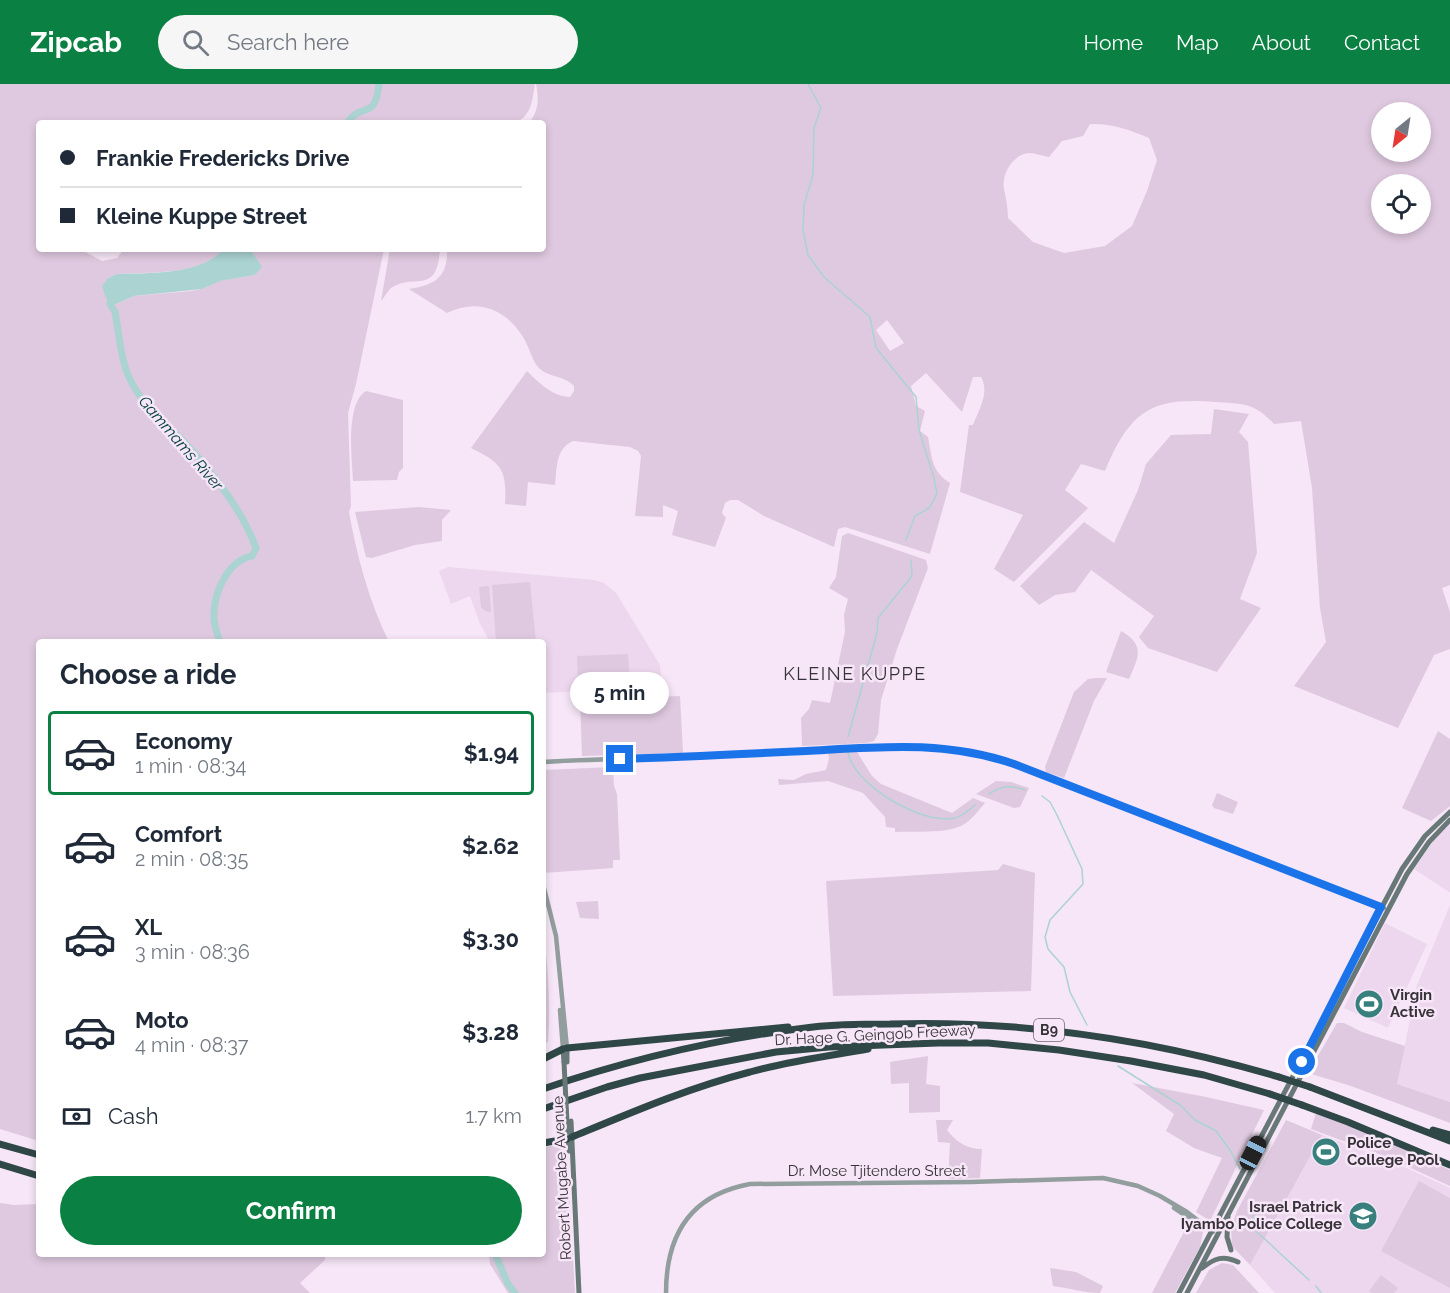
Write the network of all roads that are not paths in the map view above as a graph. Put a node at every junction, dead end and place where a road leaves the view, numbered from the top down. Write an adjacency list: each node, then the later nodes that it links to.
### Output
1 (546, 762): 6 (street)
2 (1450, 812): 6 (main road)
3 (1450, 820): 6 (main road)
4 (546, 896): 9 (street, Robert Mugabe Avenue)
5 (546, 904): 9 (street, Robert Mugabe Avenue)
6 (1384, 909): 23 (main road); 24 (main road)
7 (814, 1026): 9 (highway); 11 (highway, Dr. Hage G. Geingob Freeway / B9); 13 (highway, Dr. Hage G. Geingob Freeway / B9, bridge)
8 (900, 1044): 12 (highway, Dr. Hage G. Geingob Freeway / B9); 15 (highway); 21 (highway, Dr. Hage G. Geingob Freeway / B9, bridge)
9 (565, 1048): 10 (highway); 15 (main road, Robert Mugabe Avenue, bridge)
10 (546, 1058)
11 (546, 1088)
12 (546, 1109)
13 (1407, 1123): 14 (highway); 16 (highway, Dr. Hage G. Geingob Freeway / B9)
14 (1450, 1135)
15 (570, 1138): 17 (highway); 28 (main road, Robert Mugabe Avenue)
16 (1450, 1141)
17 (546, 1142)
18 (0, 1144): 19 (highway)
19 (36, 1154)
20 (0, 1164): 22 (highway)
21 (1450, 1165)
22 (36, 1175)
23 (1228, 1214): 24 (main road); 25 (main road)
24 (1214, 1235): 27 (main road); 29 (street, Dr. Mose Tjitendero Street); 30 (main road)
25 (1231, 1250)
26 (1238, 1262): 27 (main road)
27 (1199, 1270): 31 (main road)
28 (578, 1293)
29 (666, 1293)
30 (1179, 1293)
31 (1187, 1293)

